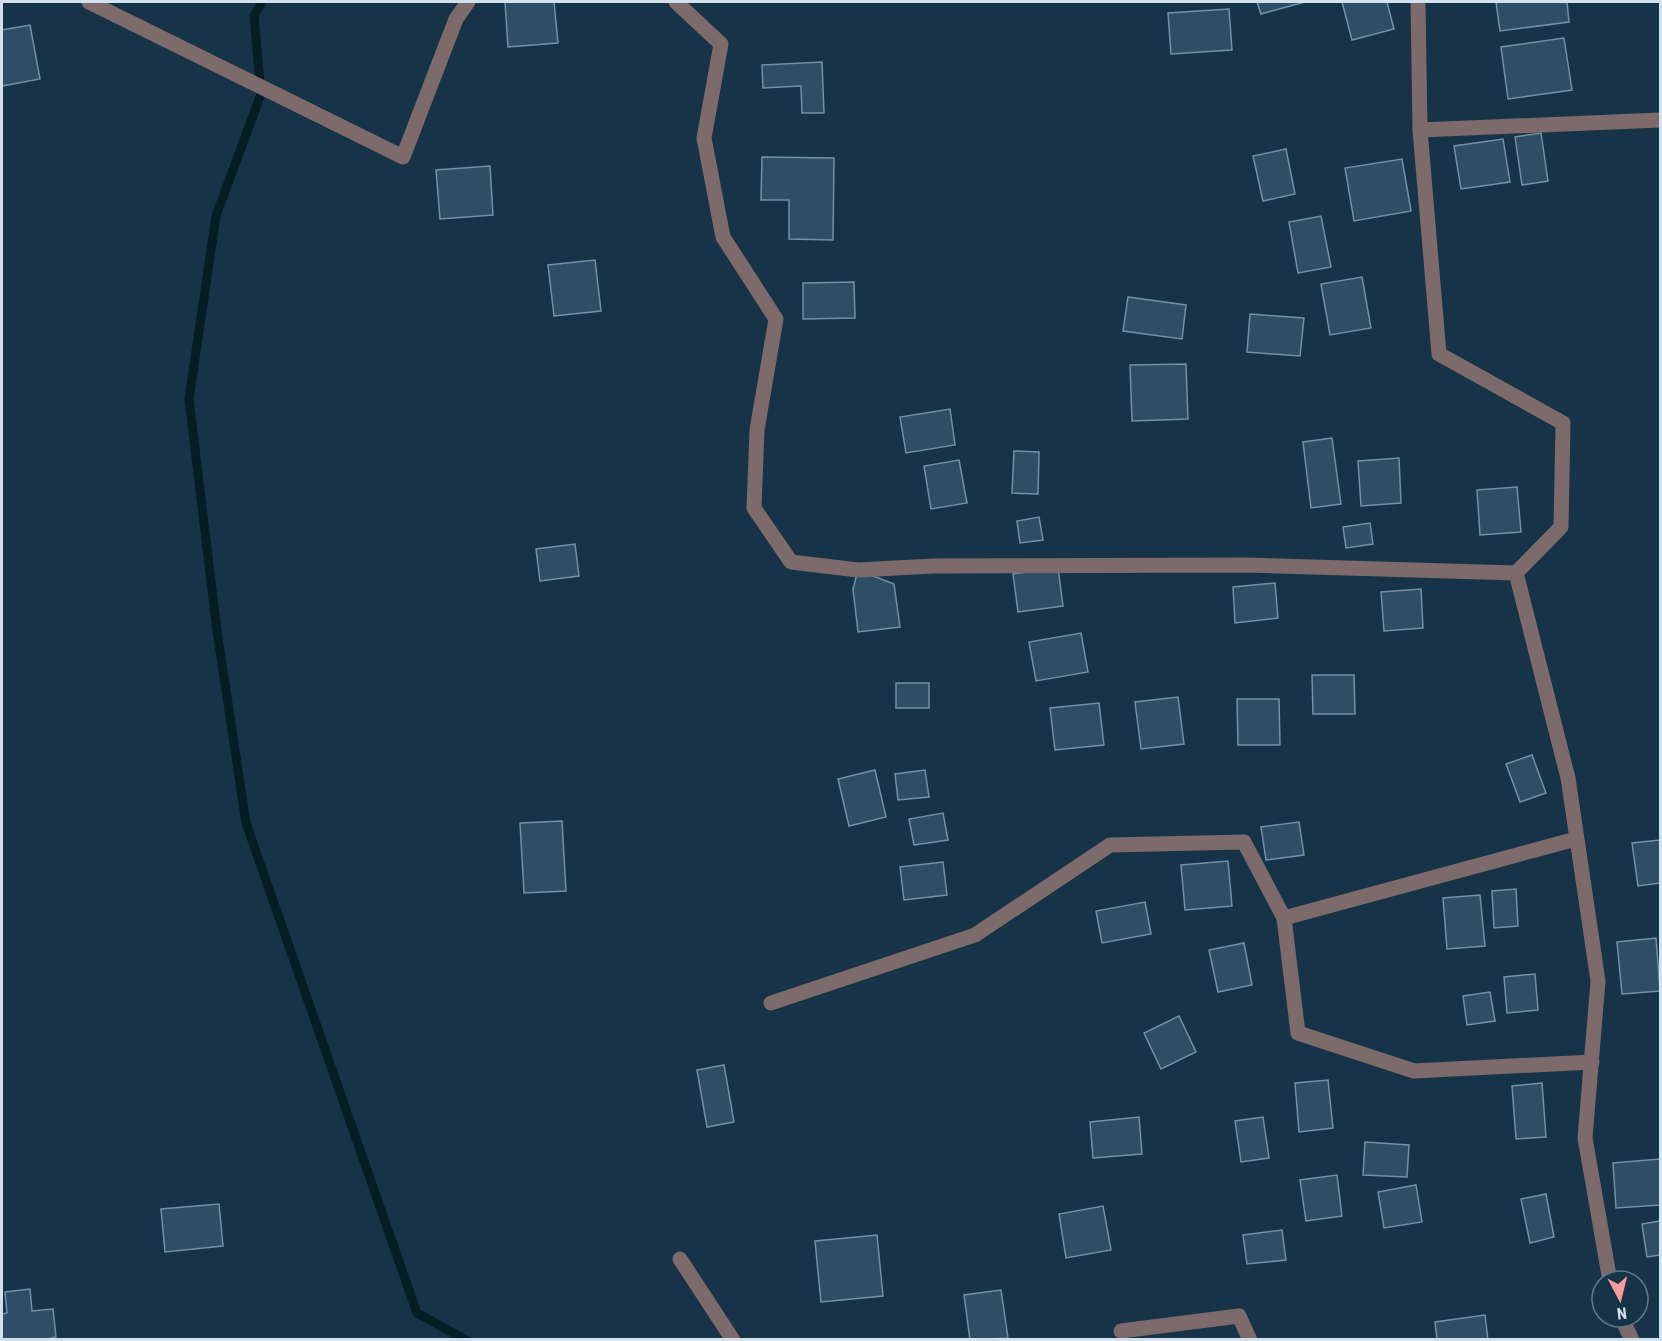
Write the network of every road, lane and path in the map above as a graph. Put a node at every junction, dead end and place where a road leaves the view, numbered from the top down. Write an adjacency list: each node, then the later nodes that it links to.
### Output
1 (89, 2): 2 (street)
2 (468, 2)
3 (676, 2): 7 (street)
4 (1418, 2): 6 (street)
5 (1660, 120): 6 (street)
6 (1420, 130): 7 (street)
7 (1516, 573): 8 (street)
8 (1576, 839): 9 (street); 11 (street)
9 (1284, 918): 10 (street); 11 (street)
10 (771, 1004)
11 (1592, 1062): 13 (street)
12 (680, 1259): 15 (street)
13 (1608, 1269)
14 (1120, 1331): 16 (street)
15 (733, 1340)
16 (1250, 1340)

